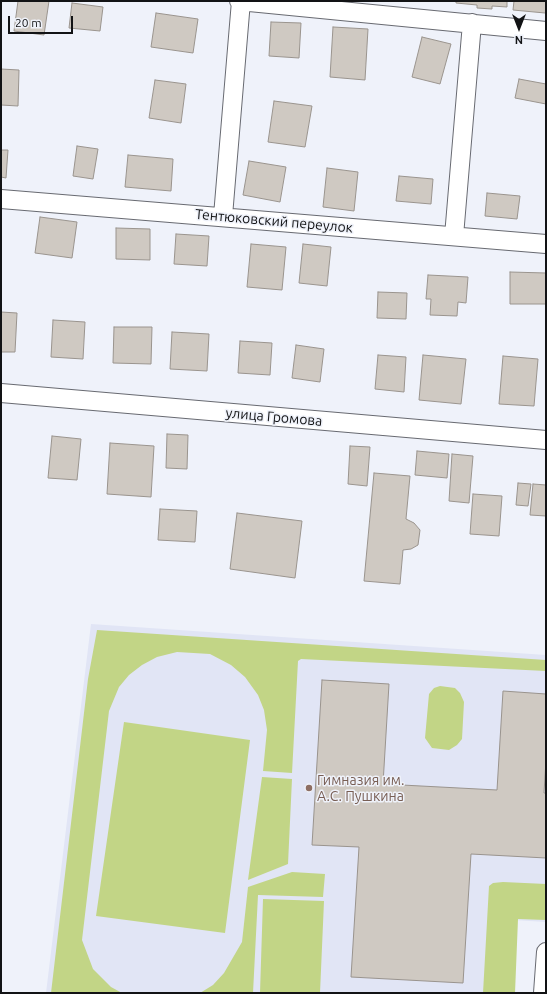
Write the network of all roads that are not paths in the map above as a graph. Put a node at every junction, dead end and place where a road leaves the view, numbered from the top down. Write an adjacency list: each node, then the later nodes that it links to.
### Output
1 (240, 1): 2 (street); 5 (street)
2 (472, 23): 3 (street); 6 (street)
3 (546, 31)
4 (1, 198): 5 (street, Тентюковский переулок)
5 (223, 216): 6 (street, Тентюковский переулок)
6 (454, 236): 7 (street, Тентюковский переулок)
7 (546, 244)
8 (1, 393): 9 (street, улица Громова)
9 (546, 440)
10 (546, 952): 11 (street)
11 (543, 993)

